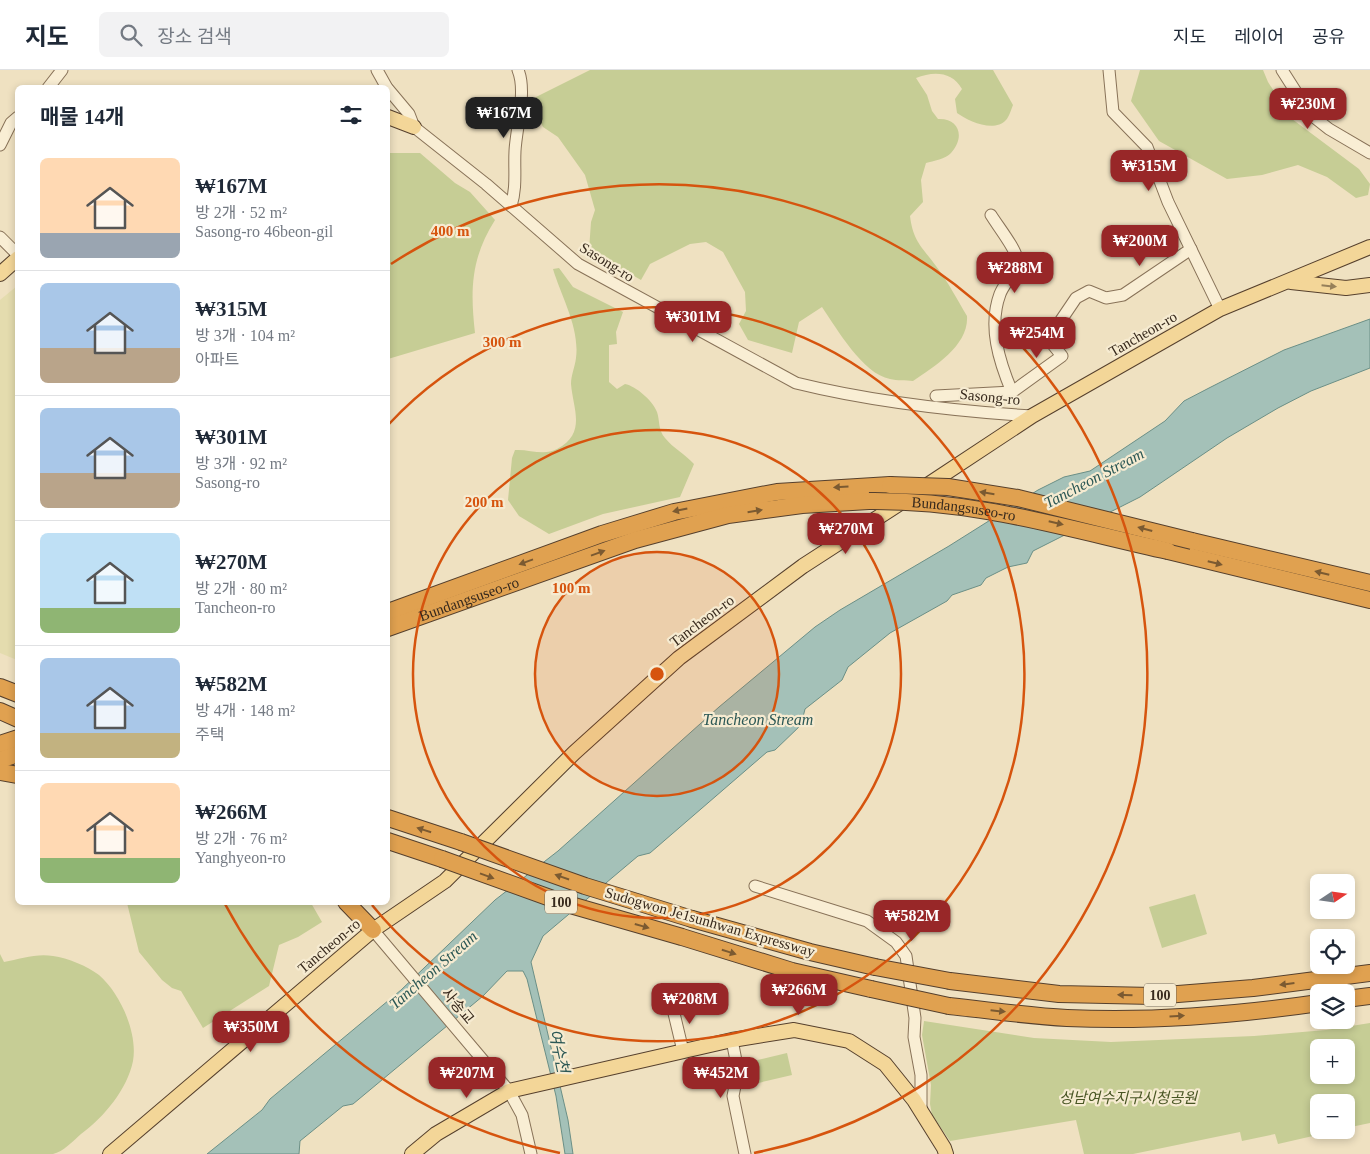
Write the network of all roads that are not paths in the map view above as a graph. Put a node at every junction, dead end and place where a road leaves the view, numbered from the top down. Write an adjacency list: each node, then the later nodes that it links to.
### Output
1 (62, 70): 6 (street)
2 (377, 70): 7 (street, Sasong-ro)
3 (518, 70): 14 (street)
4 (1109, 70): 18 (street)
5 (1282, 70): 13 (street)
6 (50, 85)
7 (385, 85)
8 (390, 92): 11 (street, Sasong-ro)
9 (390, 118): 11 (main road)
10 (15, 120): 12 (street)
11 (414, 128): 14 (street, Sasong-ro)
12 (0, 145)
13 (1370, 153)
14 (511, 206): 27 (street, Sasong-ro)
15 (991, 215): 25 (street)
16 (0, 236): 19 (street)
17 (1370, 248): 22 (main road, Tancheon-ro)
18 (1191, 249): 24 (street); 25 (street)
19 (15, 254)
20 (15, 260): 21 (main road)
21 (0, 274)
22 (1288, 281): 23 (main road, one-way to 23); 24 (main road, Tancheon-ro)
23 (1370, 285)
24 (1220, 309): 27 (main road, Tancheon-ro)
25 (1012, 392): 26 (street)
26 (936, 396)
27 (1032, 416): 46 (main road, Tancheon-ro)
28 (1370, 583): 30 (highway, Bundangsuseo-ro, one-way to 30, bridge)
29 (1370, 600): 31 (highway, Bundangsuseo-ro, one-way to 29, bridge)
30 (390, 611)
31 (390, 627)
32 (0, 686): 33 (highway)
33 (15, 693)
34 (0, 711): 35 (highway)
35 (15, 718)
36 (15, 739): 37 (highway)
37 (0, 744)
38 (15, 755): 39 (highway)
39 (0, 760)
40 (0, 772): 41 (highway)
41 (15, 774)
42 (390, 819): 47 (highway, Sudogwon Je1sunhwan Expressway / 100, one-way to 42, bridge)
43 (390, 843): 50 (highway, Sudogwon Je1sunhwan Expressway / 100, one-way to 50, bridge)
44 (755, 886): 55 (street)
45 (349, 905): 46 (highway)
46 (373, 930): 54 (street, 사송교); 56 (main road, Tancheon-ro)
47 (1370, 973)
48 (1370, 996): 49 (highway)
49 (1355, 998)
50 (1310, 1004)
51 (672, 1005): 53 (street)
52 (732, 1040): 53 (main road); 55 (main road); 59 (street)
53 (682, 1051): 54 (main road)
54 (509, 1091): 57 (main road); 58 (street, 사송교)
55 (921, 1110): 60 (main road)
56 (110, 1154)
57 (412, 1154)
58 (531, 1154)
59 (745, 1154)
60 (946, 1154)

